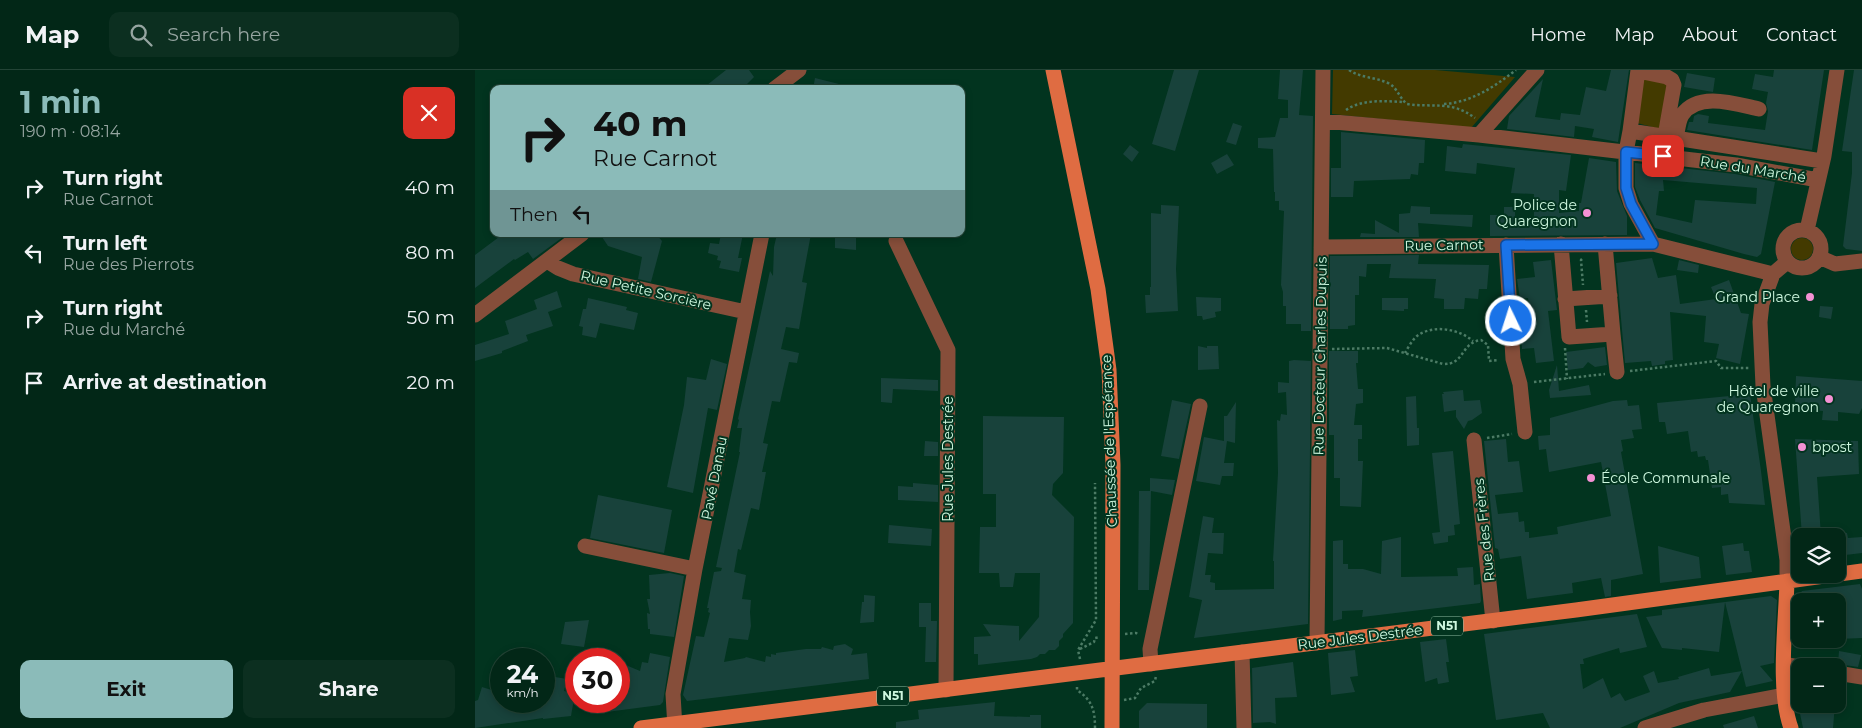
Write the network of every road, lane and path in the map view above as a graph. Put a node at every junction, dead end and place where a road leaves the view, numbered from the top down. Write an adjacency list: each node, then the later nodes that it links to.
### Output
1 (799, 70): 9 (street); 10 (street)
2 (1053, 70): 63 (main road, Chaussée de l'Espérance)
3 (1323, 70): 14 (street, Rue Docteur Charles Dupuis)
4 (1349, 70): 11 (path)
5 (1516, 70): 12 (path)
6 (1537, 70): 16 (street)
7 (1638, 70): 15 (street); 17 (street)
8 (1837, 70): 19 (street)
9 (779, 85)
10 (795, 85)
11 (1405, 102): 12 (path); 14 (path)
12 (1437, 104): 16 (path)
13 (1759, 109): 17 (street)
14 (1329, 122): 16 (street, Rue du Marché); 29 (street, Rue Docteur Charles Dupuis)
15 (1630, 131): 17 (street, Rue du Marché); 18 (street)
16 (1482, 132): 18 (street, Rue du Marché)
17 (1670, 137): 19 (street, Rue du Marché)
18 (1626, 152): 20 (street, Rue du Marché); 27 (street)
19 (1822, 161): 20 (street)
20 (1818, 180): 21 (street)
21 (1807, 230): 30 (street); 33 (street)
22 (578, 237): 32 (street)
23 (761, 237): 37 (street, Pavé Danau)
24 (897, 241): 67 (street, Rue Jules Destrée)
25 (1561, 244): 26 (street, Rue Carnot); 28 (street, Rue Carnot); 36 (street)
26 (1605, 244): 27 (street, Rue Carnot); 35 (street)
27 (1653, 244): 34 (street, Rue Carnot)
28 (1506, 245): 29 (street, Rue Carnot); 44 (street)
29 (1321, 247): 42 (street, Rue Docteur Charles Dupuis)
30 (1819, 257): 31 (street); 33 (street)
31 (1862, 261)
32 (547, 262): 37 (street, Rue Petite Sorcière); 38 (street)
33 (1787, 262): 34 (street)
34 (1773, 274): 45 (street)
35 (1610, 296): 36 (street); 39 (street)
36 (1565, 299): 40 (street)
37 (747, 312): 54 (street, Pavé Danau)
38 (475, 315)
39 (1613, 334): 40 (street); 46 (street)
40 (1569, 337): 47 (path)
41 (1474, 341): 43 (path); 43 (path); 44 (path)
42 (1320, 350): 43 (path); 58 (street, Rue Docteur Charles Dupuis)
43 (1405, 353)
44 (1513, 359): 48 (street)
45 (1761, 367): 46 (path); 56 (street)
46 (1617, 372): 47 (path)
47 (1567, 379): 48 (path)
48 (1520, 384): 50 (street)
49 (1200, 406): 60 (street)
50 (1525, 432): 51 (path)
51 (1475, 440): 57 (street, Rue des Frères)
52 (1095, 483): 64 (path)
53 (585, 546): 54 (street)
54 (695, 569): 70 (street, Pavé Danau)
55 (1862, 571): 56 (main road, Rue Jules Destrée / N51)
56 (1787, 581): 57 (main road, Rue Jules Destrée / N51); 61 (main road)
57 (1493, 621): 58 (main road, Rue Jules Destrée / N51)
58 (1317, 643): 59 (main road, Rue Jules Destrée / N51)
59 (1242, 652): 60 (main road, Rue Jules Destrée / N51); 75 (street)
60 (1154, 664): 63 (main road, Rue Jules Destrée / N51); 69 (path)
61 (1784, 664): 62 (street); 68 (main road)
62 (1791, 665)
63 (1111, 669): 64 (main road, Rue Jules Destrée / N51); 69 (main road, Chaussée de l'Espérance)
64 (1078, 673): 67 (main road, Rue Jules Destrée / N51); 73 (path)
65 (1846, 674): 66 (street)
66 (1862, 676)
67 (946, 690): 70 (main road, Rue Jules Destrée / N51)
68 (1785, 695): 71 (main road); 76 (street)
69 (1112, 702): 74 (main road, Chaussée de l'Espérance)
70 (675, 726): 72 (main road, N51)
71 (1789, 726)
72 (641, 728)
73 (1095, 728)
74 (1112, 728)
75 (1244, 728)
76 (1645, 728)

